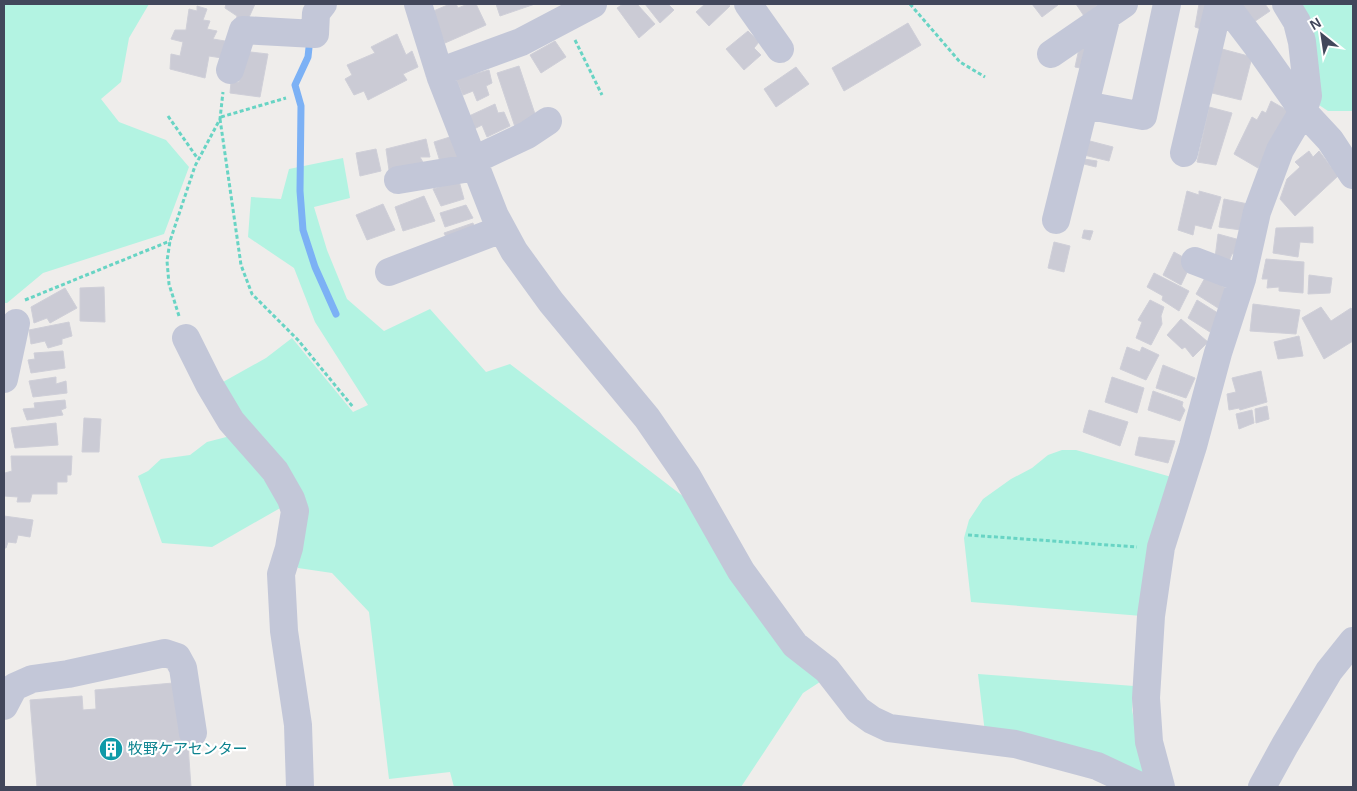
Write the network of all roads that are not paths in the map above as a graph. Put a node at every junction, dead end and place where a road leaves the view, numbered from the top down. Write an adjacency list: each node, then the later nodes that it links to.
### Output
1 (323, 4): 12 (street)
2 (418, 4): 13 (street)
3 (593, 4): 13 (street)
4 (748, 4): 10 (street)
5 (1167, 4): 14 (street)
6 (1219, 4): 17 (street)
7 (1225, 4): 15 (street)
8 (1286, 4): 15 (street)
9 (1115, 10): 11 (street); 14 (street)
10 (780, 49)
11 (1051, 54)
12 (230, 70)
13 (440, 72): 18 (street)
14 (1085, 105): 21 (street)
15 (1303, 111): 19 (street); 25 (street)
16 (548, 121): 18 (street)
17 (1184, 153)
18 (475, 164): 20 (street); 22 (street)
19 (1353, 174)
20 (398, 180)
21 (1056, 220)
22 (502, 229): 24 (street); 33 (street)
23 (1195, 261): 25 (street)
24 (389, 272)
25 (1242, 279): 34 (street)
26 (17, 312): 28 (street)
27 (186, 338): 32 (street)
28 (4, 379)
29 (1353, 641): 35 (street)
30 (4, 706): 31 (street)
31 (193, 732)
32 (300, 787)
33 (1142, 787)
34 (1161, 787)
35 (1262, 787)

